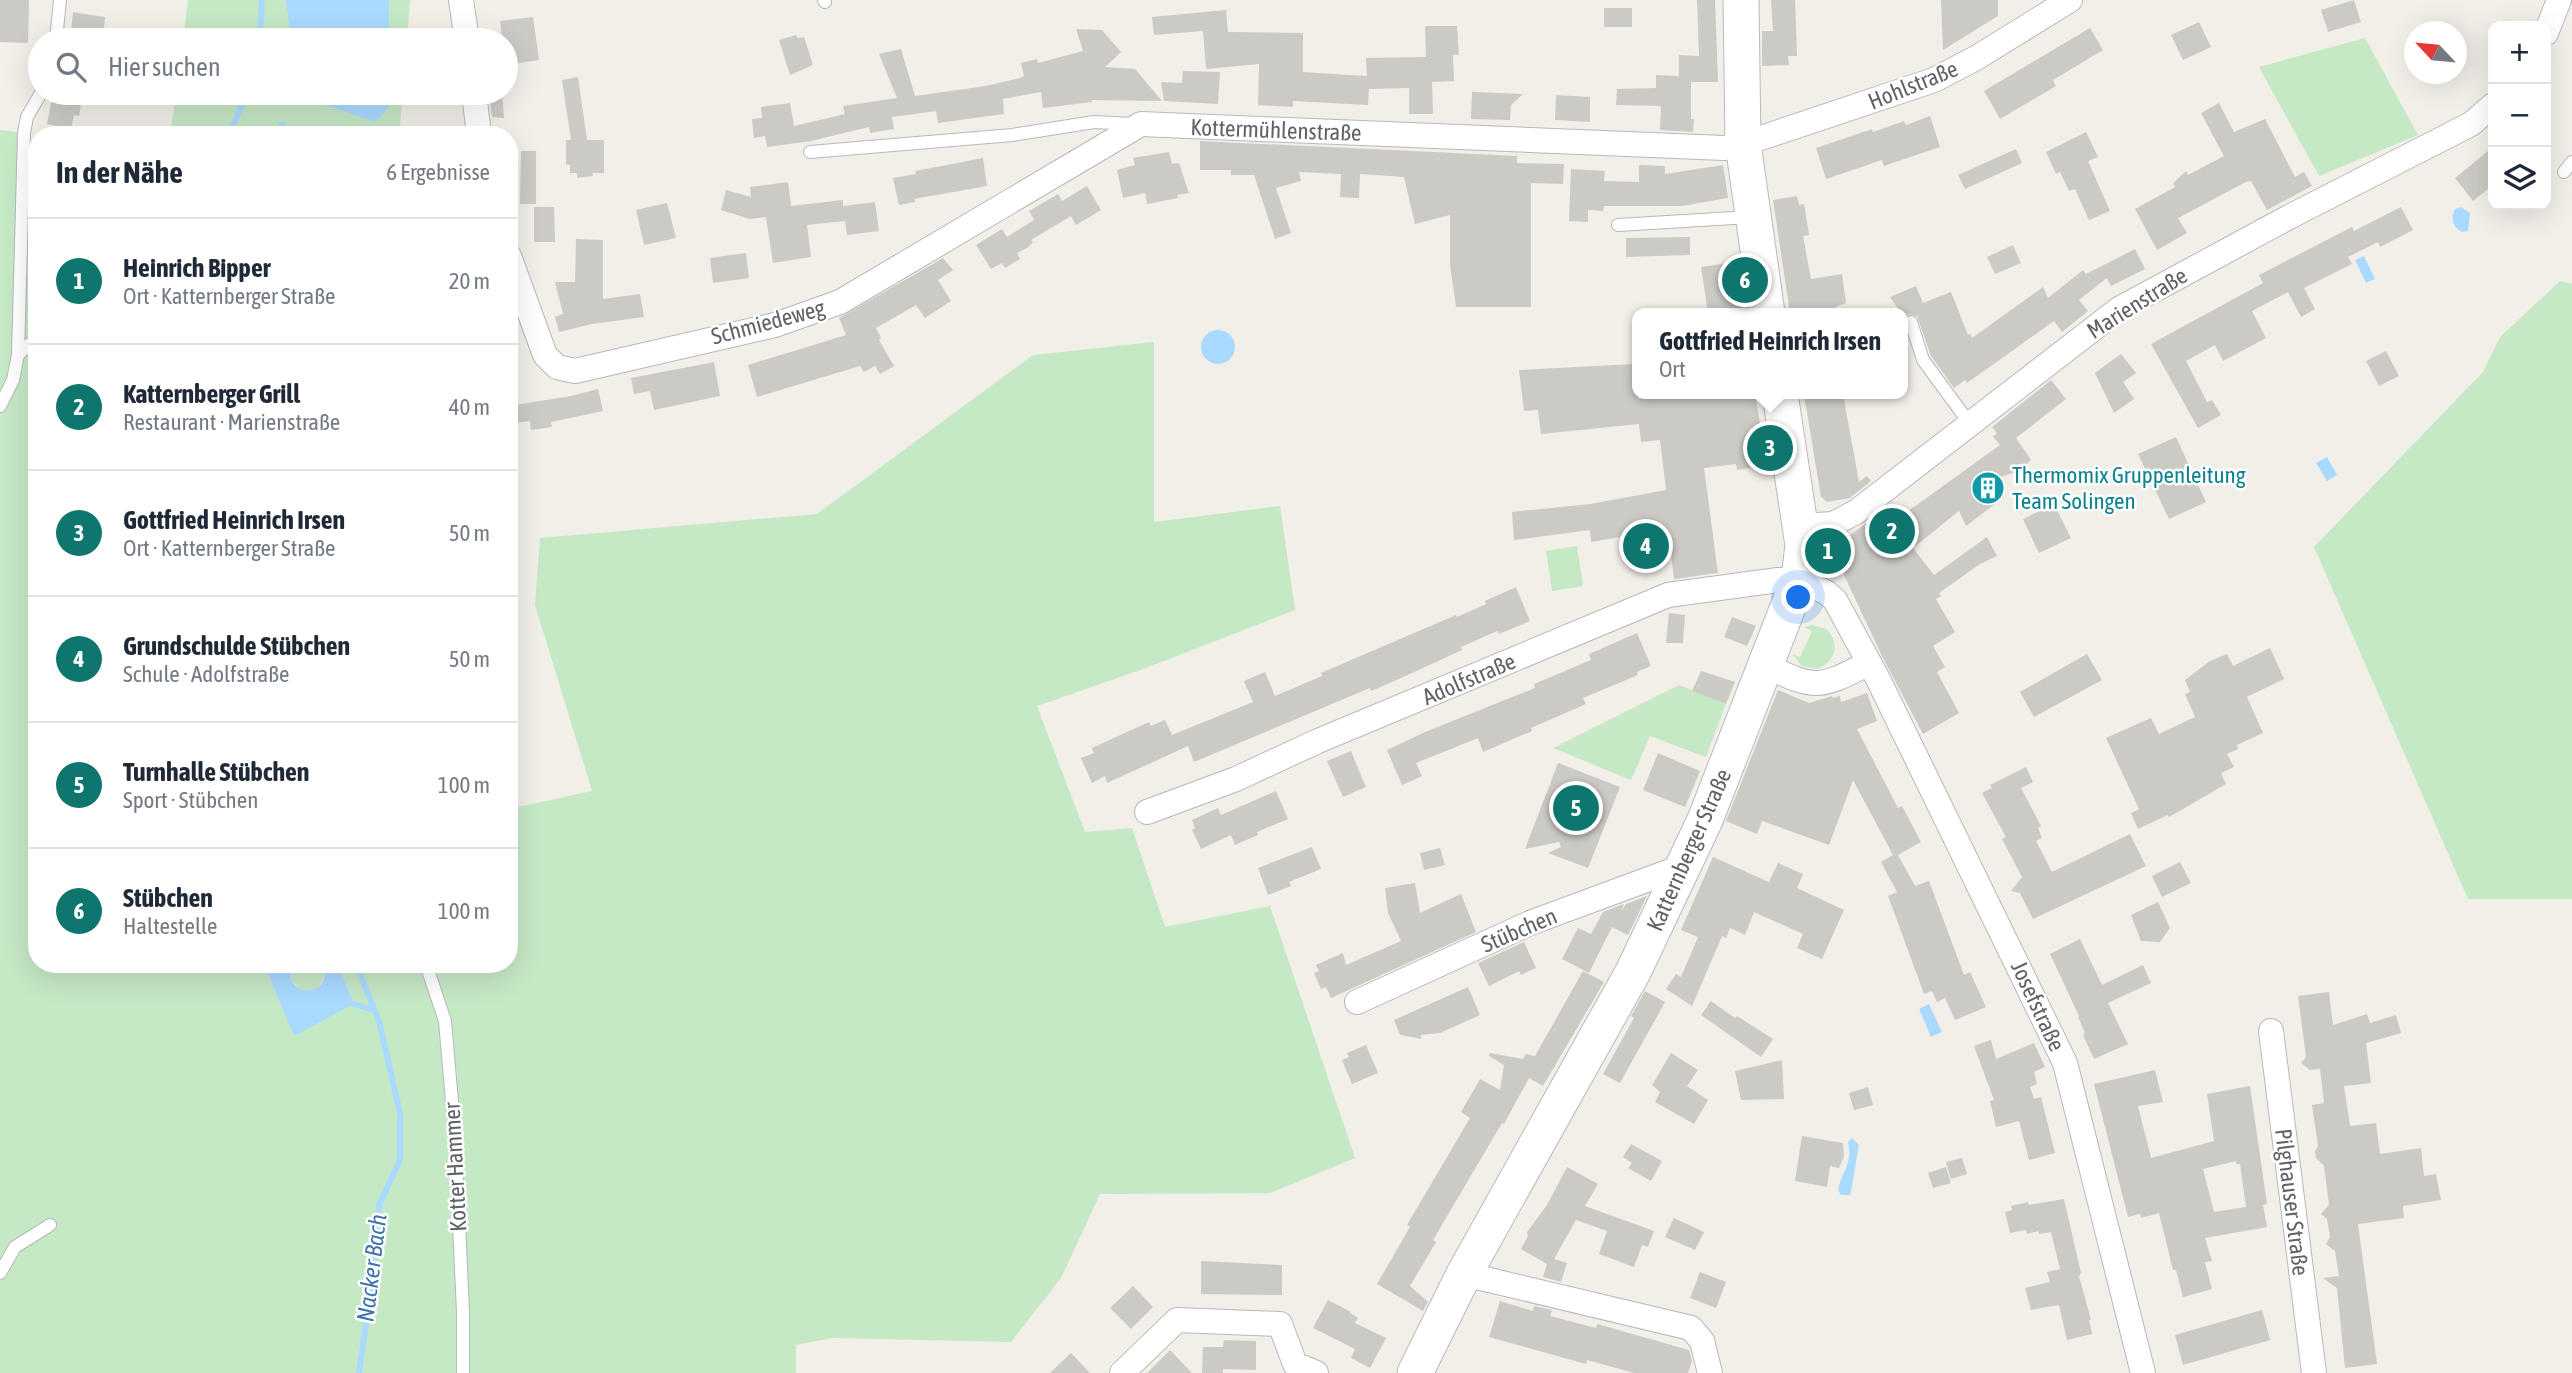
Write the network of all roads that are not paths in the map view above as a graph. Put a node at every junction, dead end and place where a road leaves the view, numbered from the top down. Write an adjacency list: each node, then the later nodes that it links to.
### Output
1 (60, 0): 7 (lane)
2 (461, 0): 8 (street)
3 (1741, 0): 14 (street)
4 (2070, 0): 14 (street, Hohlstraße)
5 (2559, 0): 6 (street)
6 (2551, 21)
7 (57, 28)
8 (465, 28)
9 (34, 105): 22 (lane)
10 (476, 105): 13 (street)
11 (2488, 109): 25 (street, Marienstraße)
12 (1141, 124): 14 (street, Kottermühlenstraße); 15 (lane, Kottermühlenstraße); 18 (street, Schmiedeweg)
13 (479, 126)
14 (1744, 144): 16 (street)
15 (810, 152)
16 (1754, 217): 17 (lane); 19 (street)
17 (1618, 225)
18 (518, 281)
19 (1766, 308)
20 (1911, 322): 25 (lane)
21 (28, 346): 22 (lane)
22 (18, 355): 24 (lane)
23 (1781, 399): 26 (street, Katternberger Straße)
24 (0, 406)
25 (1970, 424): 26 (street, Marienstraße)
26 (1801, 526): 27 (street, Katternberger Straße)
27 (1799, 579): 28 (street, Josefstraße); 29 (street, Katternberger Straße); 30 (street, Adolfstraße)
28 (1870, 663): 29 (street); 43 (street, Josefstraße)
29 (1766, 666): 31 (street, Katternberger Straße)
30 (1147, 812)
31 (1684, 866): 33 (street, Stübchen); 37 (street, Katternberger Straße)
32 (429, 973): 38 (lane, Kotter Hammer)
33 (1357, 1002)
34 (2271, 1031): 44 (street, Pilghauser Straße)
35 (50, 1225): 36 (lane)
36 (0, 1273)
37 (1464, 1274): 41 (street, Katternberger Straße); 42 (street)
38 (463, 1373)
39 (1122, 1373): 40 (street)
40 (1316, 1373)
41 (1415, 1373)
42 (1710, 1373)
43 (2144, 1373)
44 (2314, 1373)

